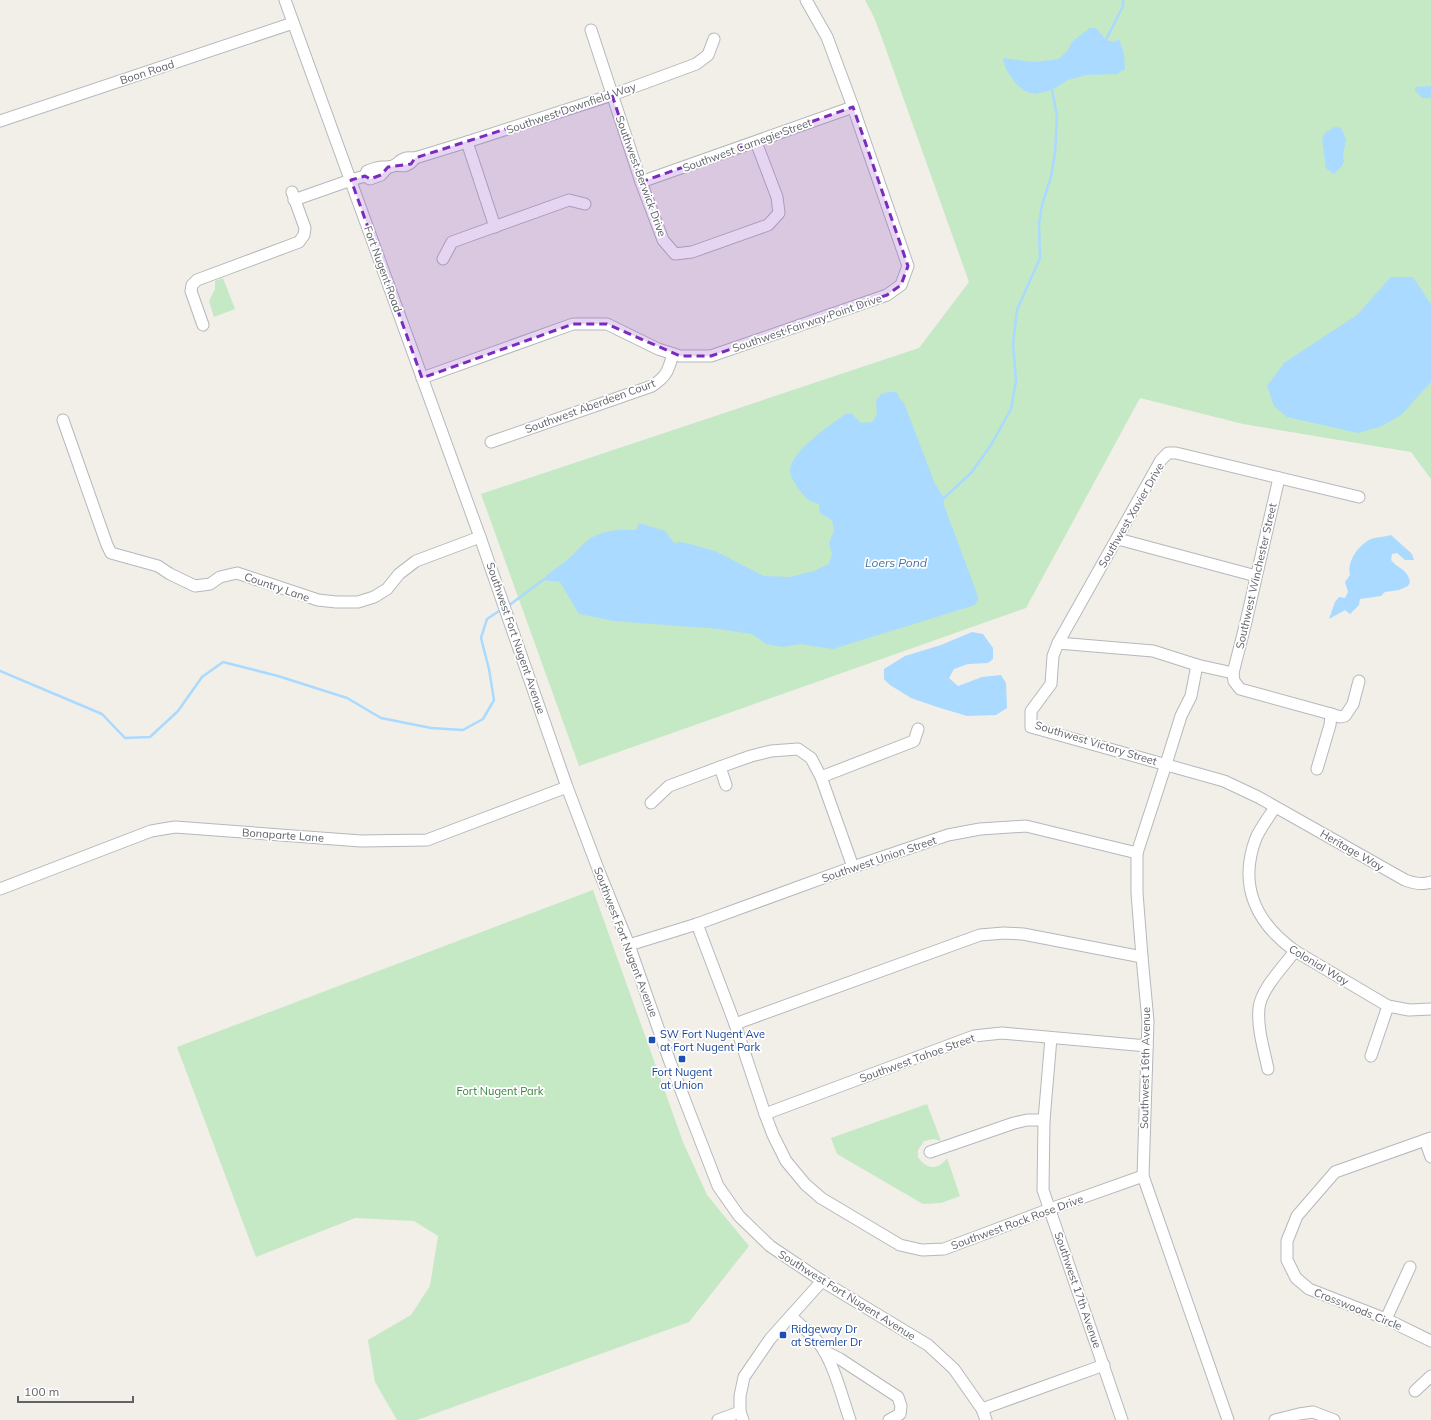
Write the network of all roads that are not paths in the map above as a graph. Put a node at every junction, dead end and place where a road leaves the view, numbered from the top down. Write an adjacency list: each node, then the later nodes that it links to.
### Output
1 (285, 0): 3 (street, Fort Nugent Road)
2 (806, 0): 7 (street, Southwest Fairway Point Drive)
3 (293, 23): 8 (street, Boon Road); 11 (street, Fort Nugent Road)
4 (591, 30): 6 (street, Southwest Berwick Drive)
5 (714, 39): 6 (street, Southwest Downfield Way)
6 (612, 95): 9 (street, Southwest Downfield Way); 12 (street, Southwest Berwick Drive)
7 (853, 107): 10 (street, Southwest Carnegie Street); 17 (street, Southwest Fairway Point Drive)
8 (0, 121)
9 (467, 142): 11 (street, Southwest Downfield Way); 14 (street)
10 (756, 142): 12 (street, Southwest Carnegie Street); 12 (street, Southwest Berwick Drive)
11 (351, 180): 16 (street, Southwest Downfield Way); 18 (street, Fort Nugent Road)
12 (641, 182)
13 (585, 204): 14 (street)
14 (494, 227): 15 (street)
15 (443, 259)
16 (203, 325)
17 (673, 354): 18 (street, Southwest Fairway Point Drive); 20 (street, Southwest Aberdeen Court)
18 (422, 378): 23 (street, Fort Nugent Road)
19 (62, 420): 23 (street, Country Lane)
20 (491, 442)
21 (1279, 478): 22 (street, Southwest Xavier Drive); 24 (street, Southwest Xavier Drive); 25 (street, Southwest Winchester Street)
22 (1359, 496)
23 (480, 537): 37 (street, Southwest Fort Nugent Avenue)
24 (1118, 539): 25 (street); 26 (street, Southwest Xavier Drive)
25 (1256, 576): 28 (street, Southwest Winchester Street)
26 (1058, 643): 27 (street); 32 (street, Southwest Victory Street)
27 (1197, 665): 28 (street); 32 (street, Southwest 16th Avenue)
28 (1233, 673): 30 (street)
29 (1359, 681): 30 (street)
30 (1331, 714): 34 (street)
31 (918, 730): 35 (street)
32 (1166, 764): 39 (street, Southwest Victory Street); 40 (street, Southwest 16th Avenue)
33 (720, 767): 35 (street); 36 (street); 38 (street)
34 (1317, 769)
35 (821, 777): 41 (street)
36 (726, 785)
37 (567, 786): 43 (street, Bonaparte Lane); 45 (street, Southwest Fort Nugent Avenue)
38 (652, 803)
39 (1275, 807): 42 (street, Heritage Way); 46 (street, Colonial Way)
40 (1136, 853): 41 (street, Southwest Union Street); 47 (street, Southwest 16th Avenue)
41 (853, 867): 44 (street, Southwest Union Street)
42 (1431, 882)
43 (0, 889)
44 (697, 924): 45 (street, Southwest Union Street); 50 (street, Southwest Rock Rose Drive)
45 (629, 945): 63 (street, Southwest Fort Nugent Avenue)
46 (1295, 951): 48 (street, Colonial Way); 54 (street)
47 (1142, 957): 50 (street); 52 (street, Southwest 16th Avenue)
48 (1388, 1006): 49 (street, Colonial Way); 53 (street)
49 (1431, 1009)
50 (735, 1024): 55 (street, Southwest Rock Rose Drive)
51 (1051, 1038): 52 (street, Southwest Tahoe Street); 55 (street, Southwest Tahoe Street); 56 (street, Southwest 17th Avenue)
52 (1147, 1046): 60 (street, Southwest 16th Avenue)
53 (1371, 1056)
54 (1268, 1069)
55 (765, 1114): 61 (street, Southwest Rock Rose Drive)
56 (1044, 1120): 58 (street); 61 (street, Southwest 17th Avenue)
57 (1428, 1139): 59 (street); 65 (street, Crosswoods Circle)
58 (930, 1152)
59 (1431, 1157)
60 (1143, 1176): 61 (street, Southwest Rock Rose Drive); 78 (street, Southwest 16th Avenue)
61 (1050, 1209): 68 (street, Southwest 17th Avenue)
62 (1410, 1267): 65 (street)
63 (822, 1282): 64 (street); 71 (street, Southwest Fort Nugent Avenue)
64 (791, 1316): 67 (street); 72 (street)
65 (1386, 1319): 66 (street, Crosswoods Circle)
66 (1431, 1341)
67 (824, 1351): 74 (street); 75 (street)
68 (1104, 1365): 71 (street); 77 (street, Southwest 17th Avenue)
69 (1431, 1376): 70 (street)
70 (1415, 1391)
71 (982, 1409): 76 (street, Southwest Fort Nugent Avenue)
72 (741, 1416): 73 (street)
73 (718, 1420)
74 (850, 1420)
75 (889, 1420)
76 (986, 1420)
77 (1122, 1420)
78 (1228, 1420)
79 (1274, 1420): 80 (street)
80 (1334, 1420)

